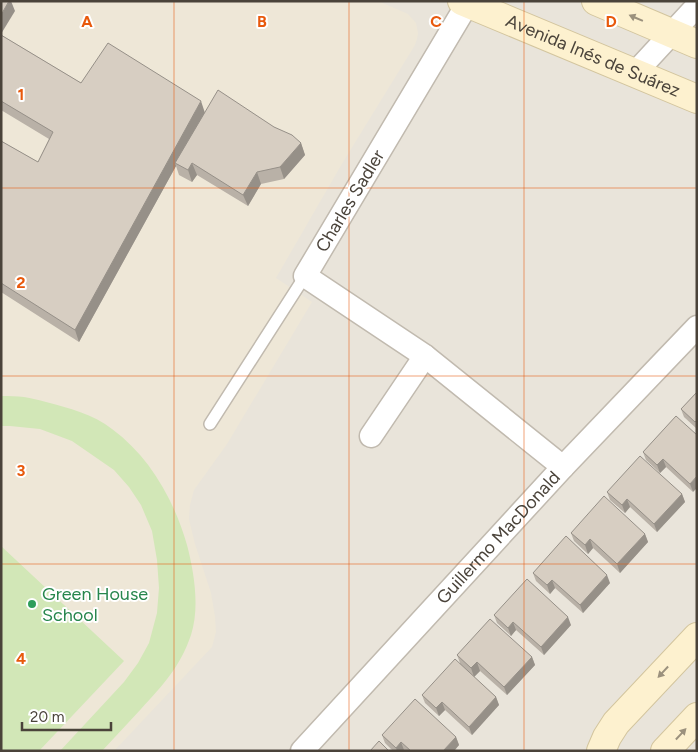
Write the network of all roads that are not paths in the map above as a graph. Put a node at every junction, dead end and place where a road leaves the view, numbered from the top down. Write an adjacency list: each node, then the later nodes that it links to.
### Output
1 (596, 1): 4 (main road, one-way to 1)
2 (466, 2): 5 (main road, Avenida Inés de Suárez); 7 (street, Charles Sadler)
3 (697, 6): 4 (street)
4 (685, 38): 5 (street)
5 (635, 73): 6 (main road, Avenida Inés de Suárez)
6 (697, 99)
7 (305, 276): 9 (street); 10 (lane)
8 (697, 327): 12 (street, Guillermo MacDonald)
9 (426, 356): 11 (street); 12 (street)
10 (210, 424)
11 (371, 436)
12 (563, 467): 15 (street, Guillermo MacDonald)
13 (697, 637): 16 (main road, one-way to 16)
14 (697, 716): 17 (main road, one-way to 14)
15 (302, 751)
16 (601, 751)
17 (665, 751)

